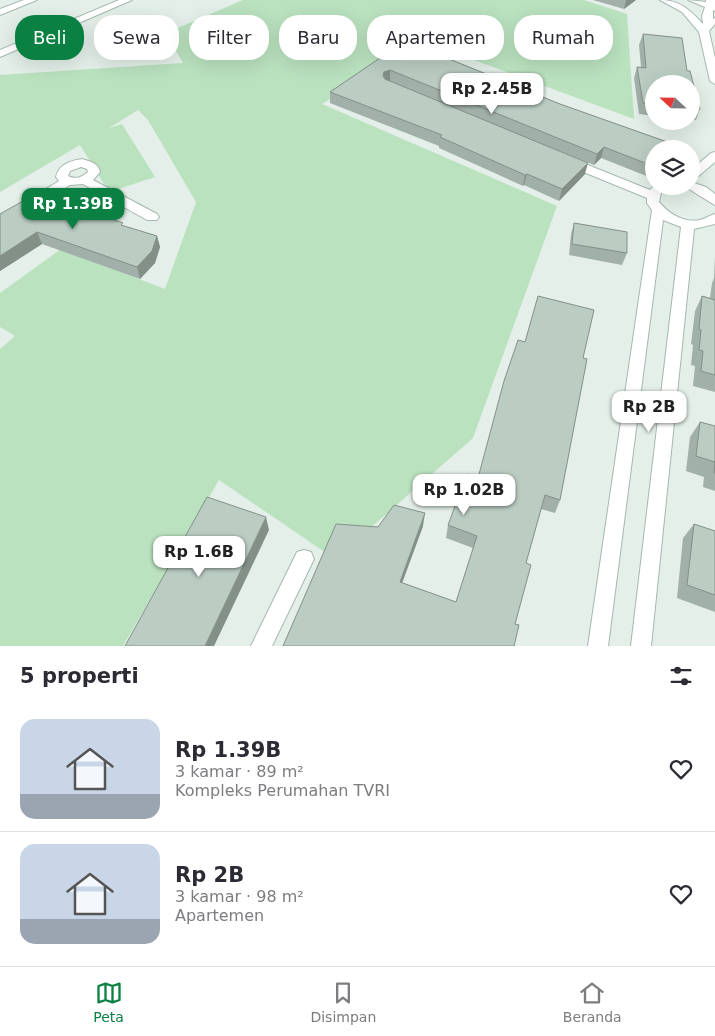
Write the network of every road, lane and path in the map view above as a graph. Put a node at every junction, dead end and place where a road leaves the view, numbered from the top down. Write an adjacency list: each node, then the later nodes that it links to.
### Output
1 (32, 0): 6 (street)
2 (127, 0): 8 (street)
3 (665, 0): 7 (street)
4 (693, 0): 5 (street)
5 (712, 5): 7 (street)
6 (0, 12)
7 (710, 25): 9 (street)
8 (0, 54)
9 (715, 82)
10 (553, 154): 18 (street)
11 (715, 156): 12 (street)
12 (700, 168)
13 (84, 180): 14 (street); 14 (street); 19 (street)
14 (67, 181): 21 (street)
15 (700, 189): 17 (street)
16 (656, 195): 18 (street)
17 (715, 201)
18 (655, 203): 22 (street); 25 (street)
19 (152, 217)
20 (715, 218): 22 (street)
21 (0, 223)
22 (688, 224): 26 (street)
23 (304, 558): 24 (street)
24 (261, 646)
25 (600, 646)
26 (641, 646)

